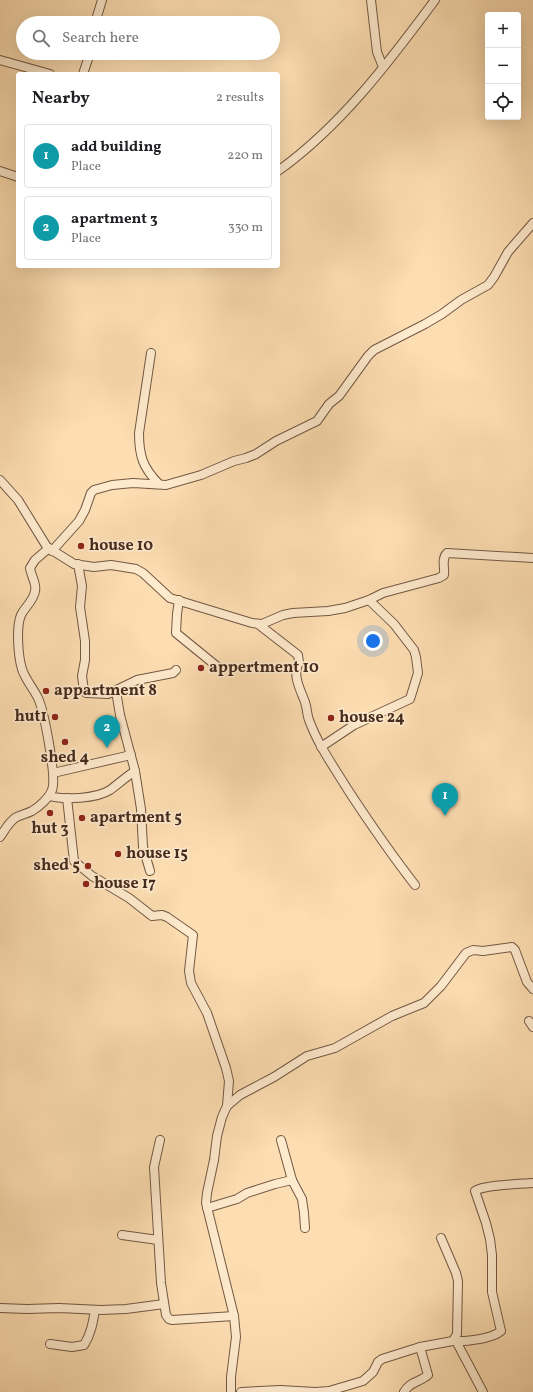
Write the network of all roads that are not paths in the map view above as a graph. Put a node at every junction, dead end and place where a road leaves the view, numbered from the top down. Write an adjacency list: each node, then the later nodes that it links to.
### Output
1 (102, 0): 4 (street)
2 (371, 0): 7 (street)
3 (435, 0): 7 (street)
4 (98, 16)
5 (0, 60): 8 (street)
6 (88, 60): 9 (street)
7 (383, 67): 10 (street)
8 (43, 72)
9 (84, 72)
10 (280, 170)
11 (0, 171): 12 (street)
12 (16, 176)
13 (533, 223): 16 (street)
14 (151, 353): 16 (street)
15 (0, 480): 17 (street)
16 (159, 484): 17 (street)
17 (51, 550): 19 (street); 29 (street)
18 (533, 558): 21 (street)
19 (78, 564): 20 (street); 25 (street)
20 (179, 600): 22 (street); 23 (street)
21 (369, 600): 22 (street); 26 (street)
22 (258, 624): 26 (street)
23 (219, 668)
24 (176, 670): 25 (street)
25 (116, 691): 27 (street)
26 (321, 747): 34 (street)
27 (131, 755): 28 (street); 29 (street)
28 (135, 771): 31 (street); 33 (street)
29 (53, 773): 30 (street)
30 (49, 796): 31 (street); 32 (street)
31 (67, 798): 36 (street)
32 (0, 837)
33 (150, 871)
34 (415, 885)
35 (533, 988): 36 (street)
36 (227, 1106): 41 (street)
37 (160, 1140): 45 (street)
38 (281, 1140): 39 (street)
39 (292, 1180): 41 (street); 42 (street)
40 (533, 1183): 50 (street)
41 (207, 1208): 49 (street)
42 (305, 1228)
43 (122, 1235): 45 (street)
44 (441, 1238): 50 (street)
45 (158, 1240): 46 (street)
46 (164, 1304): 48 (street); 49 (street)
47 (0, 1308): 48 (street)
48 (95, 1310): 51 (street)
49 (234, 1316): 53 (street)
50 (454, 1341): 52 (street); 57 (street)
51 (50, 1344)
52 (420, 1347): 55 (street); 56 (street)
53 (231, 1392)
54 (241, 1392): 55 (street)
55 (315, 1392)
56 (404, 1392)
57 (483, 1392)

